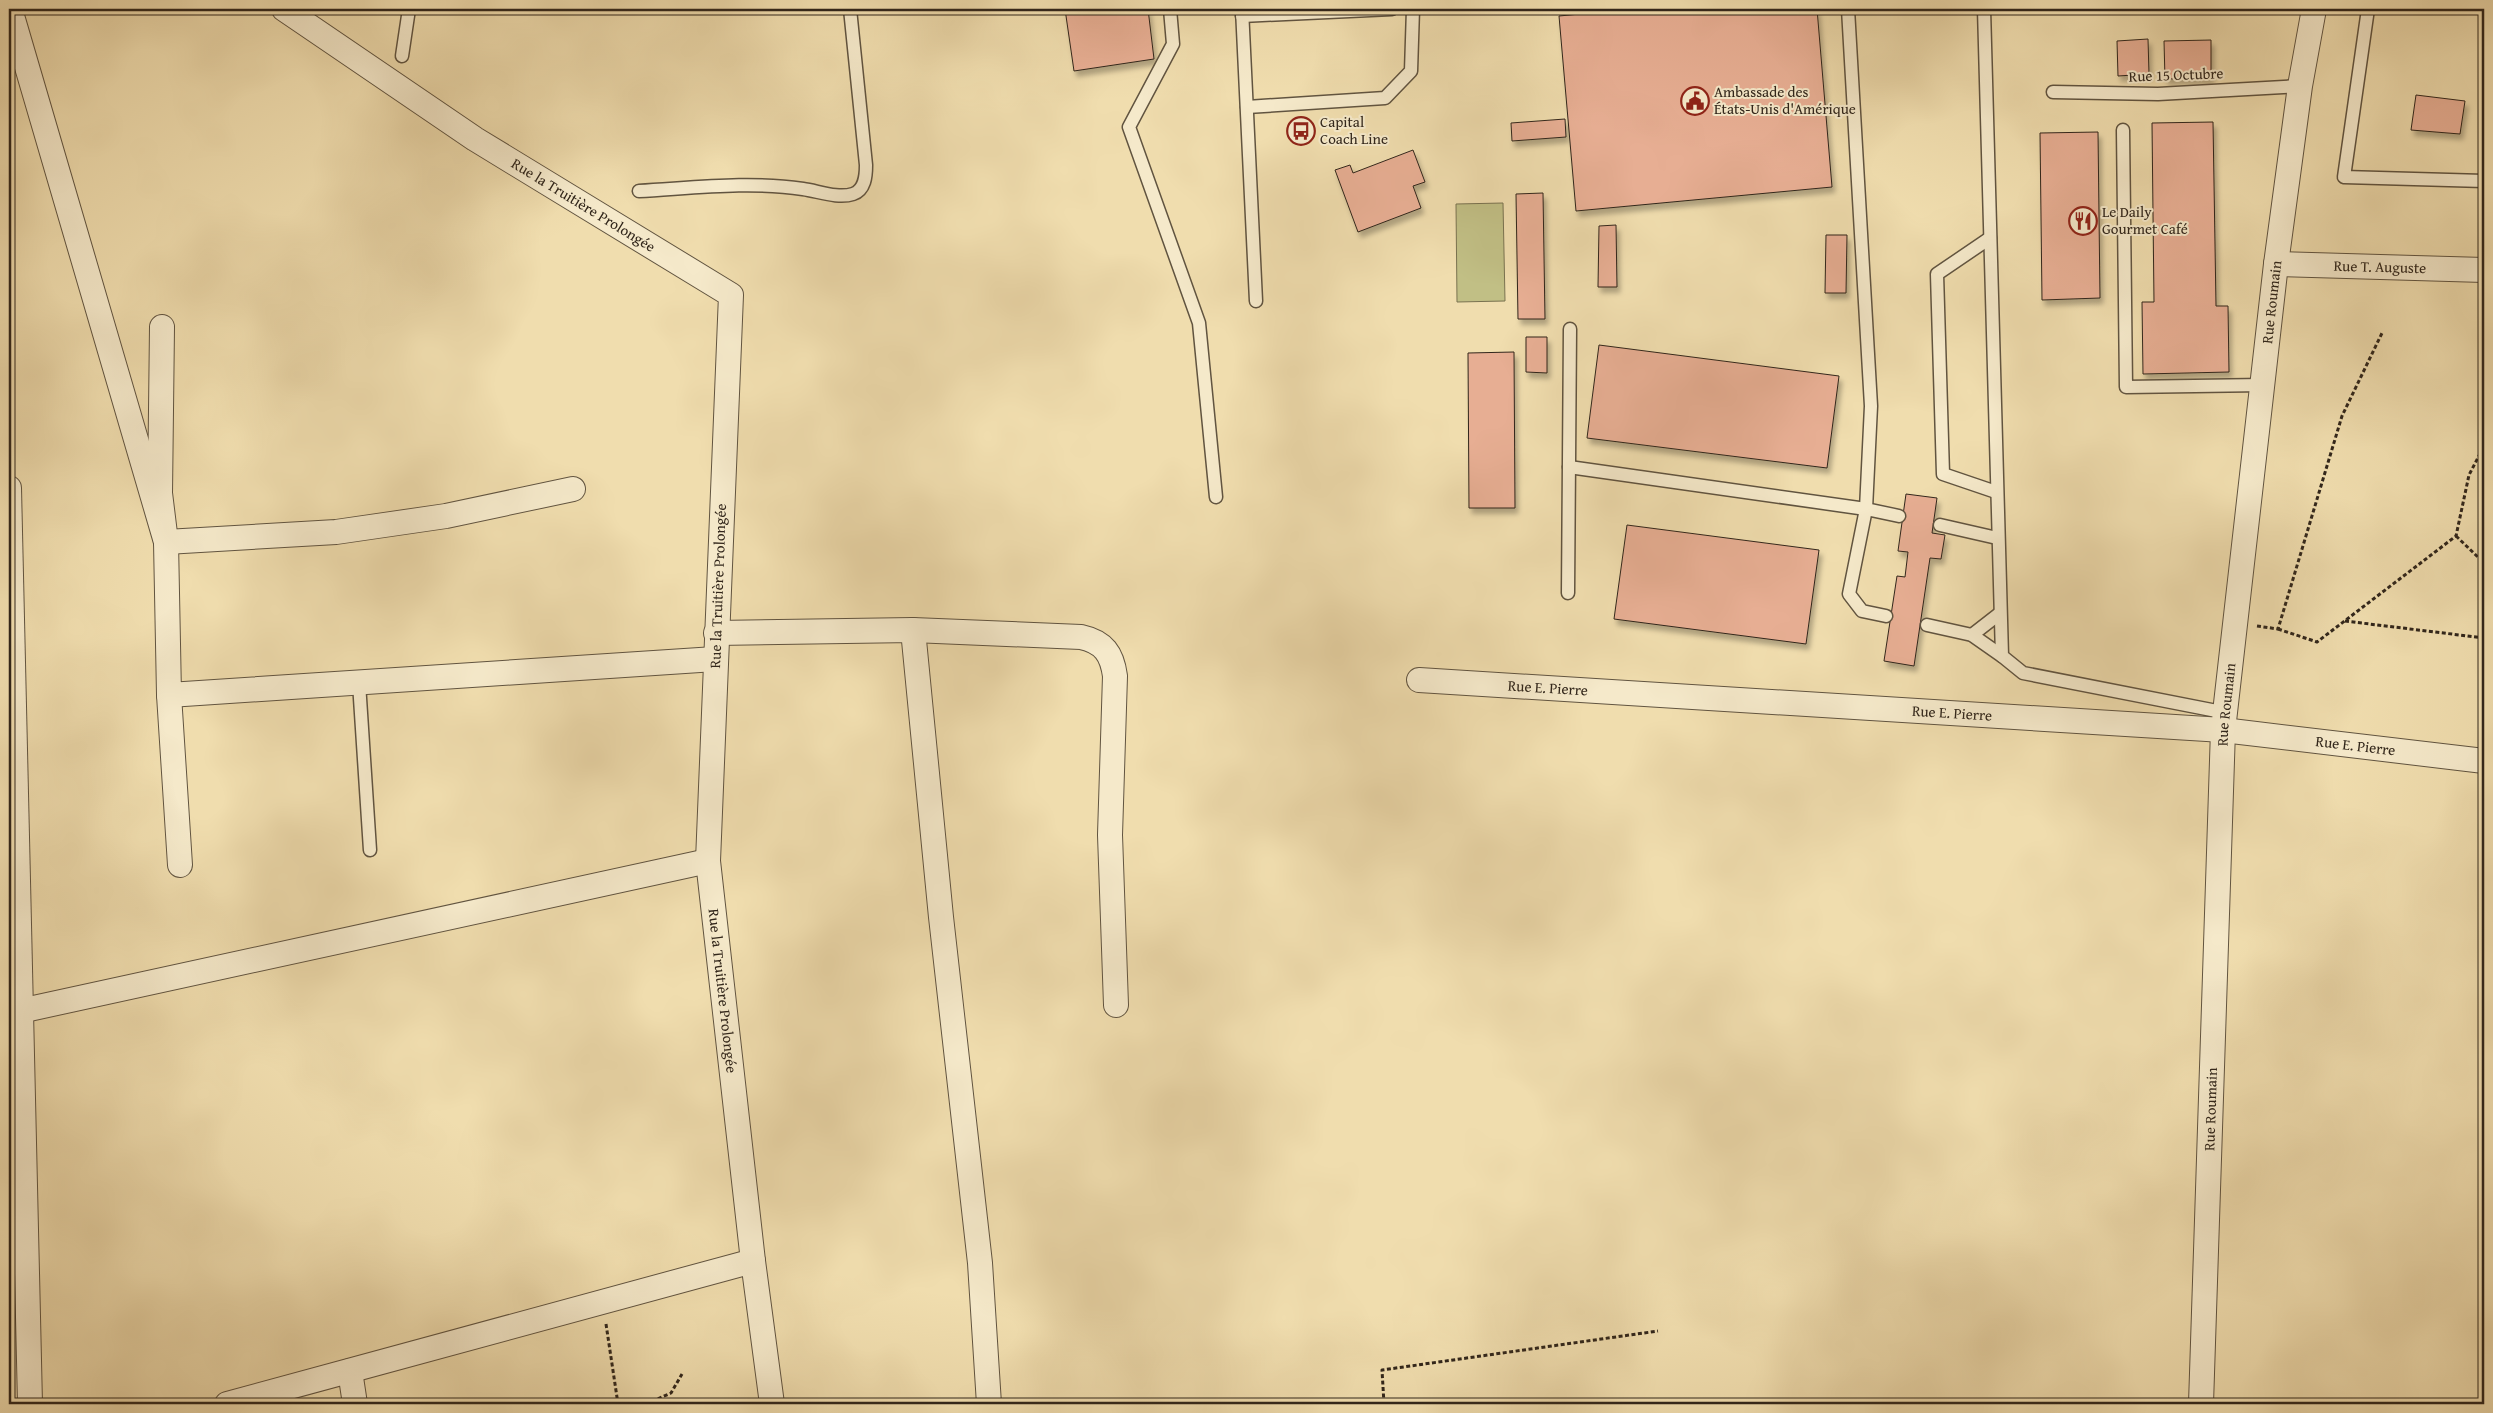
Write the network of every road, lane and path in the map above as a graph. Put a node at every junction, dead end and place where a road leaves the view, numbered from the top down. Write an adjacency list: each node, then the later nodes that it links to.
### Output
1 (10, 9): 39 (street)
2 (284, 9): 49 (street, Rue la Truitière Prolongée)
3 (409, 9): 13 (lane)
4 (850, 9): 19 (lane)
5 (1170, 9): 33 (lane)
6 (1392, 9): 12 (lane)
7 (1413, 9): 16 (lane)
8 (1848, 9): 34 (lane)
9 (1984, 9): 20 (lane)
10 (2314, 9): 14 (street, Rue Roumain)
11 (2368, 9): 18 (lane)
12 (1242, 12): 16 (lane)
13 (402, 56)
14 (2300, 86): 15 (lane, Rue 15 Octubre); 21 (street, Rue Roumain)
15 (2053, 92)
16 (1247, 108): 23 (lane)
17 (2123, 130): 27 (lane)
18 (2484, 181)
19 (639, 191)
20 (1990, 238): 32 (lane); 32 (lane)
21 (2276, 264): 22 (street, Rue T. Auguste); 27 (street, Rue Roumain)
22 (2484, 270)
23 (1256, 301)
24 (162, 327): 39 (street)
25 (1570, 330): 29 (lane)
26 (2383, 331): 47 (path)
27 (2263, 385): 45 (street, Rue Roumain)
28 (2484, 446): 37 (path)
29 (1569, 466): 34 (lane); 41 (lane)
30 (9, 488): 63 (street)
31 (573, 489): 39 (street)
32 (1996, 492): 38 (lane)
33 (1216, 497)
34 (1866, 509): 35 (lane); 43 (lane)
35 (1900, 516)
36 (1940, 525): 38 (lane)
37 (2456, 536): 40 (path); 44 (path)
38 (1997, 538): 42 (lane)
39 (166, 542): 56 (street)
40 (2484, 560)
41 (1568, 592)
42 (1999, 614): 50 (lane); 52 (lane)
43 (1886, 616)
44 (2345, 621): 47 (path); 51 (path)
45 (2236, 624): 47 (path); 57 (street, Rue Roumain)
46 (1927, 625): 50 (lane)
47 (2278, 629)
48 (913, 630): 49 (street); 62 (street); 75 (street)
49 (716, 633): 53 (street, Rue la Truitière Prolongée)
50 (1972, 635): 52 (lane)
51 (2484, 638)
52 (2002, 656): 57 (lane)
53 (715, 659): 55 (street); 60 (street, Rue la Truitière Prolongée)
54 (1419, 680): 57 (street, Rue E. Pierre)
55 (360, 683): 56 (street); 59 (lane)
56 (170, 695): 61 (street)
57 (2225, 722): 58 (street, Rue E. Pierre); 77 (street, Rue Roumain)
58 (2484, 761)
59 (370, 850)
60 (708, 861): 63 (street); 64 (street, Rue la Truitière Prolongée)
61 (180, 865)
62 (1116, 1005)
63 (20, 1011): 69 (street)
64 (753, 1261): 65 (street); 74 (street, Rue la Truitière Prolongée)
65 (603, 1303): 67 (street); 72 (path)
66 (1658, 1331): 76 (path)
67 (350, 1371): 70 (street); 71 (street)
68 (682, 1374): 73 (path)
69 (30, 1404)
70 (227, 1404)
71 (355, 1404)
72 (618, 1404)
73 (646, 1404)
74 (772, 1404)
75 (989, 1404)
76 (1384, 1404)
77 (2201, 1404)

